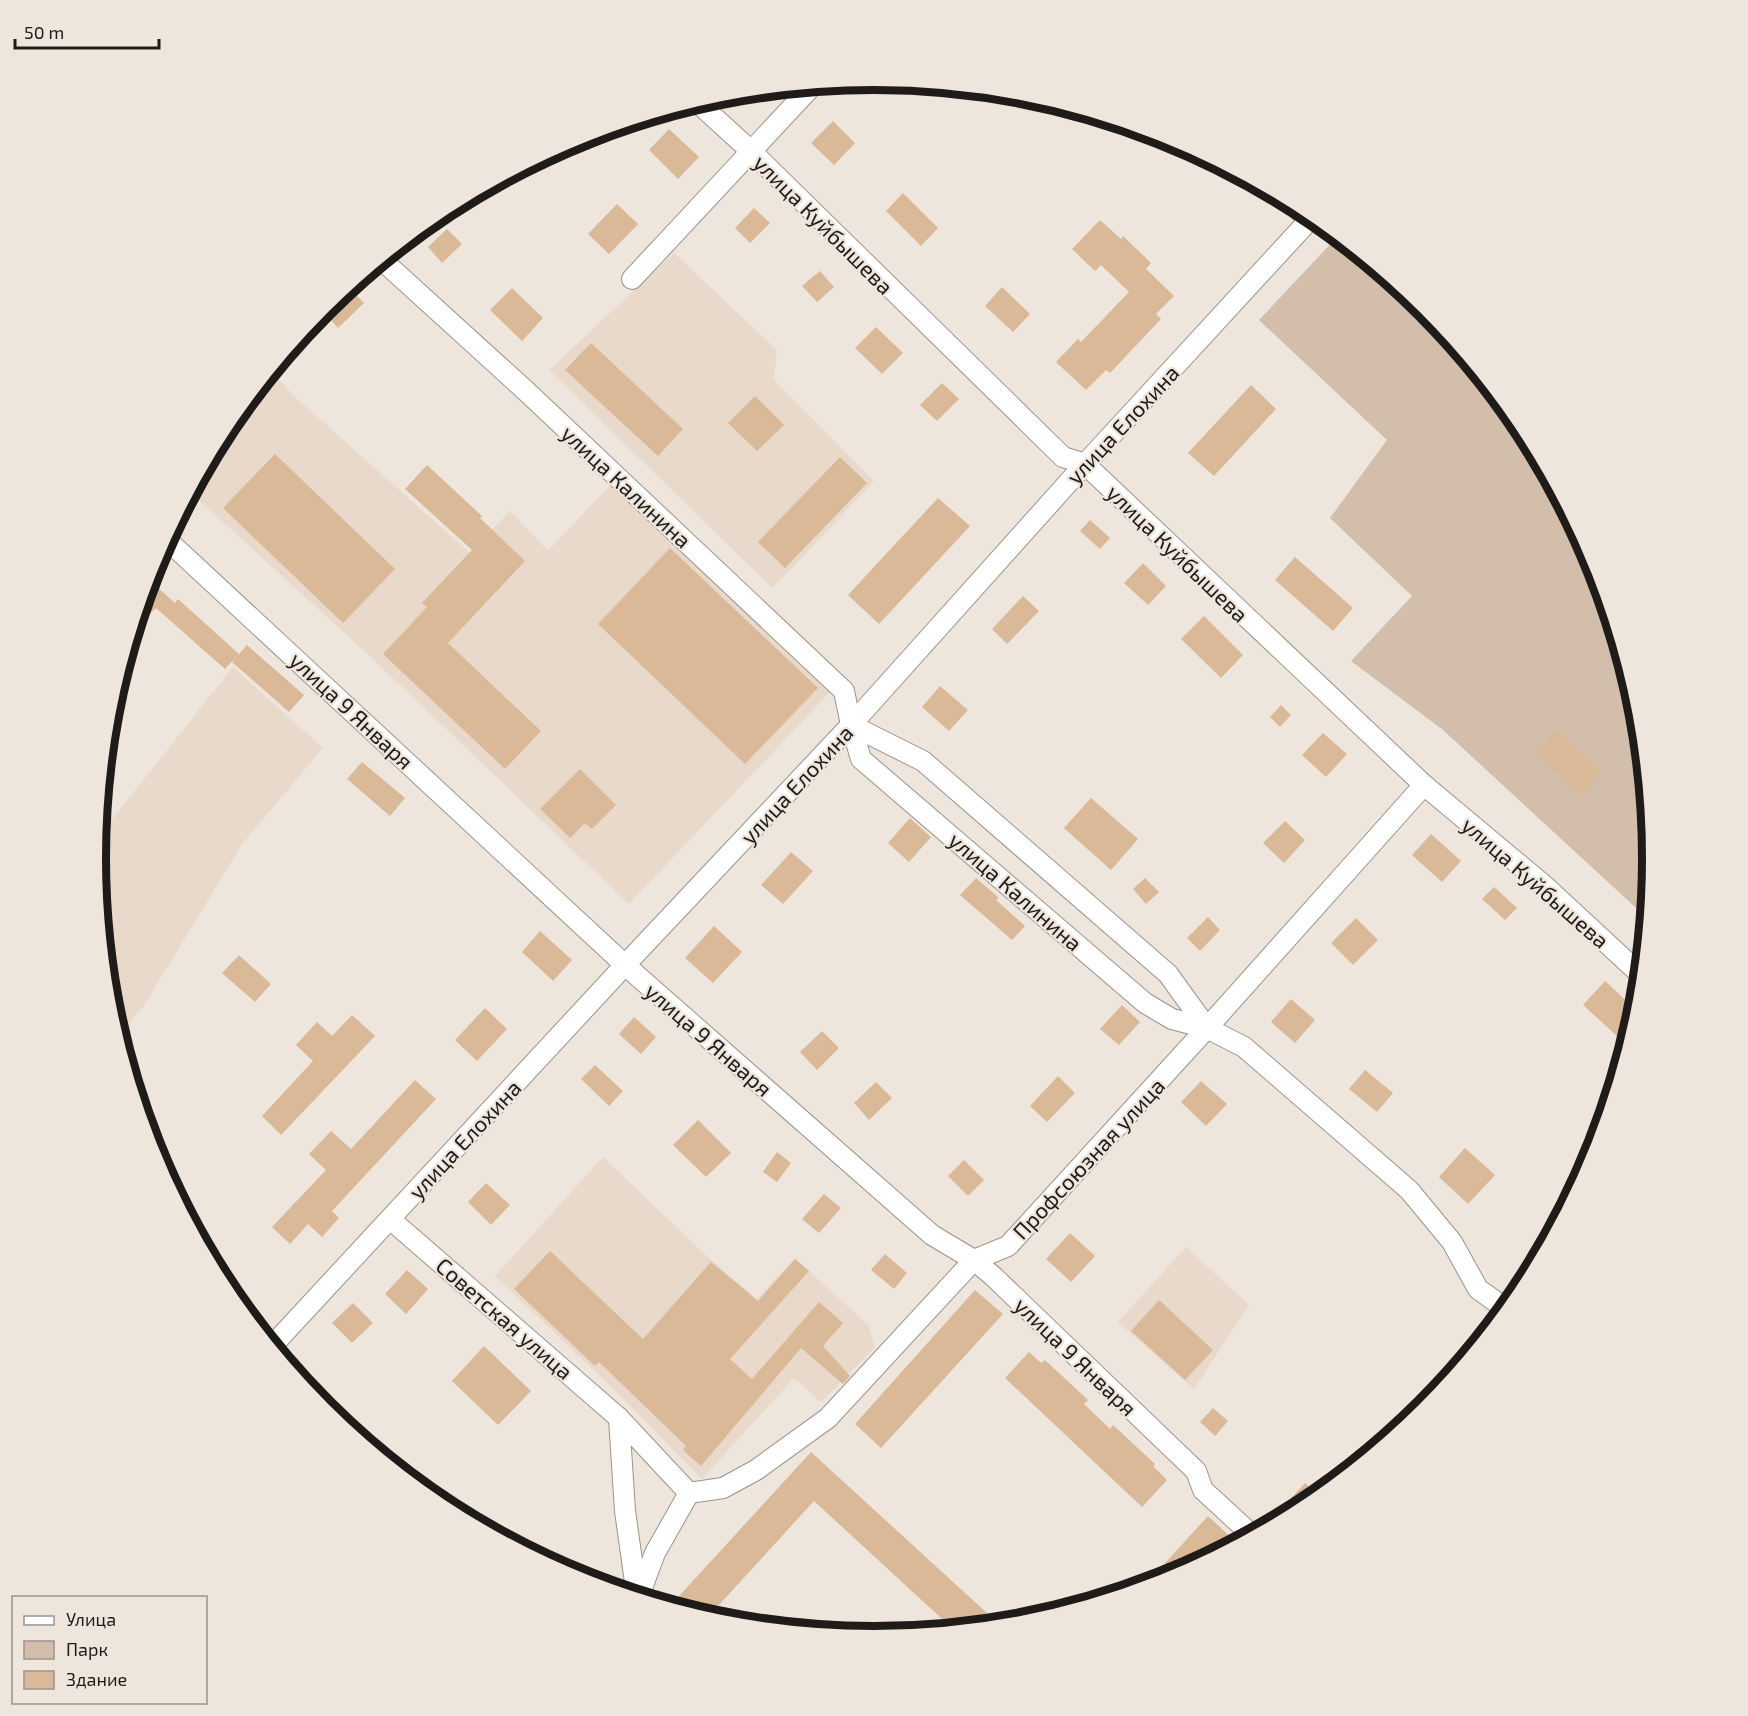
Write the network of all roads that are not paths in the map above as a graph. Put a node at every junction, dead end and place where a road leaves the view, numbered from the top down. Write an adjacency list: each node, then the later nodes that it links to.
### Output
1 (806, 94): 3 (street)
2 (705, 109): 3 (street, улица Куйбышева)
3 (752, 152): 6 (street); 7 (street, улица Куйбышева)
4 (1306, 223): 7 (street, улица Елохина)
5 (387, 265): 9 (street, улица Калинина)
6 (632, 279)
7 (1085, 464): 9 (street, улица Елохина); 10 (street, улица Куйбышева)
8 (173, 545): 11 (street, улица 9 Января)
9 (851, 725): 11 (street, улица Елохина); 13 (street, улица Калинина); 13 (street, улица Калинина)
10 (1424, 785): 12 (street, улица Куйбышева); 13 (street, Профсоюзная улица)
11 (625, 965): 14 (street, улица Елохина); 15 (street, улица 9 Января)
12 (1633, 968)
13 (1207, 1028): 15 (street, Профсоюзная улица); 16 (street, улица Калинина)
14 (390, 1219): 17 (street, улица Елохина); 18 (street, Советская улица)
15 (974, 1260): 19 (street, Профсоюзная улица); 20 (street, улица 9 Января)
16 (1499, 1304)
17 (277, 1340)
18 (619, 1418): 19 (street, Советская улица); 21 (street)
19 (689, 1493): 22 (street)
20 (1247, 1529)
21 (634, 1587)
22 (641, 1590)

